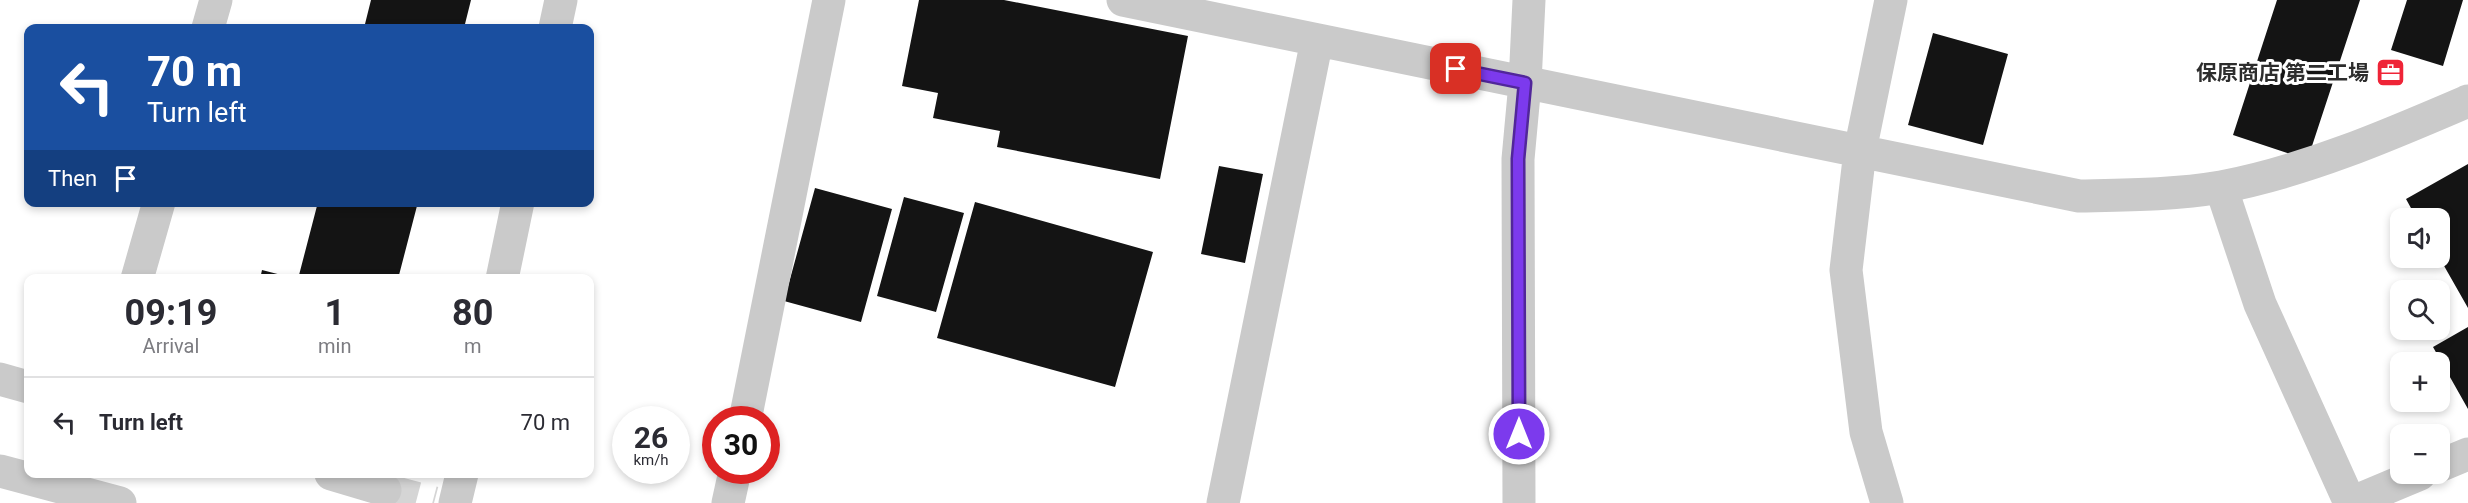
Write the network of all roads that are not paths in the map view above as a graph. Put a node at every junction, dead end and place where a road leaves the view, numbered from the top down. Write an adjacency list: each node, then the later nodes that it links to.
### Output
1 (216, 0): 7 (street)
2 (561, 0): 8 (street)
3 (829, 0): 20 (street)
4 (1123, 0): 9 (street)
5 (1529, 0): 10 (street)
6 (1891, 0): 12 (street)
7 (209, 24)
8 (556, 24)
9 (1317, 40): 10 (street); 34 (street)
10 (1525, 83): 12 (street); 35 (street)
11 (2468, 101): 13 (street)
12 (1860, 151): 13 (street); 36 (street)
13 (2221, 187): 37 (street)
14 (158, 207): 16 (street)
15 (517, 207): 17 (street)
16 (138, 274)
17 (503, 274)
18 (0, 379): 19 (street)
19 (24, 386)
20 (748, 406)
21 (2468, 454): 22 (street)
22 (2450, 461)
23 (0, 471): 24 (street)
24 (24, 477)
25 (26, 478): 31 (street)
26 (344, 478): 30 (street)
27 (461, 478): 32 (street)
28 (732, 484): 33 (street)
29 (2396, 484): 37 (street)
30 (385, 490)
31 (120, 503)
32 (456, 503)
33 (728, 503)
34 (1223, 503)
35 (1519, 503)
36 (1887, 503)
37 (2351, 503)

